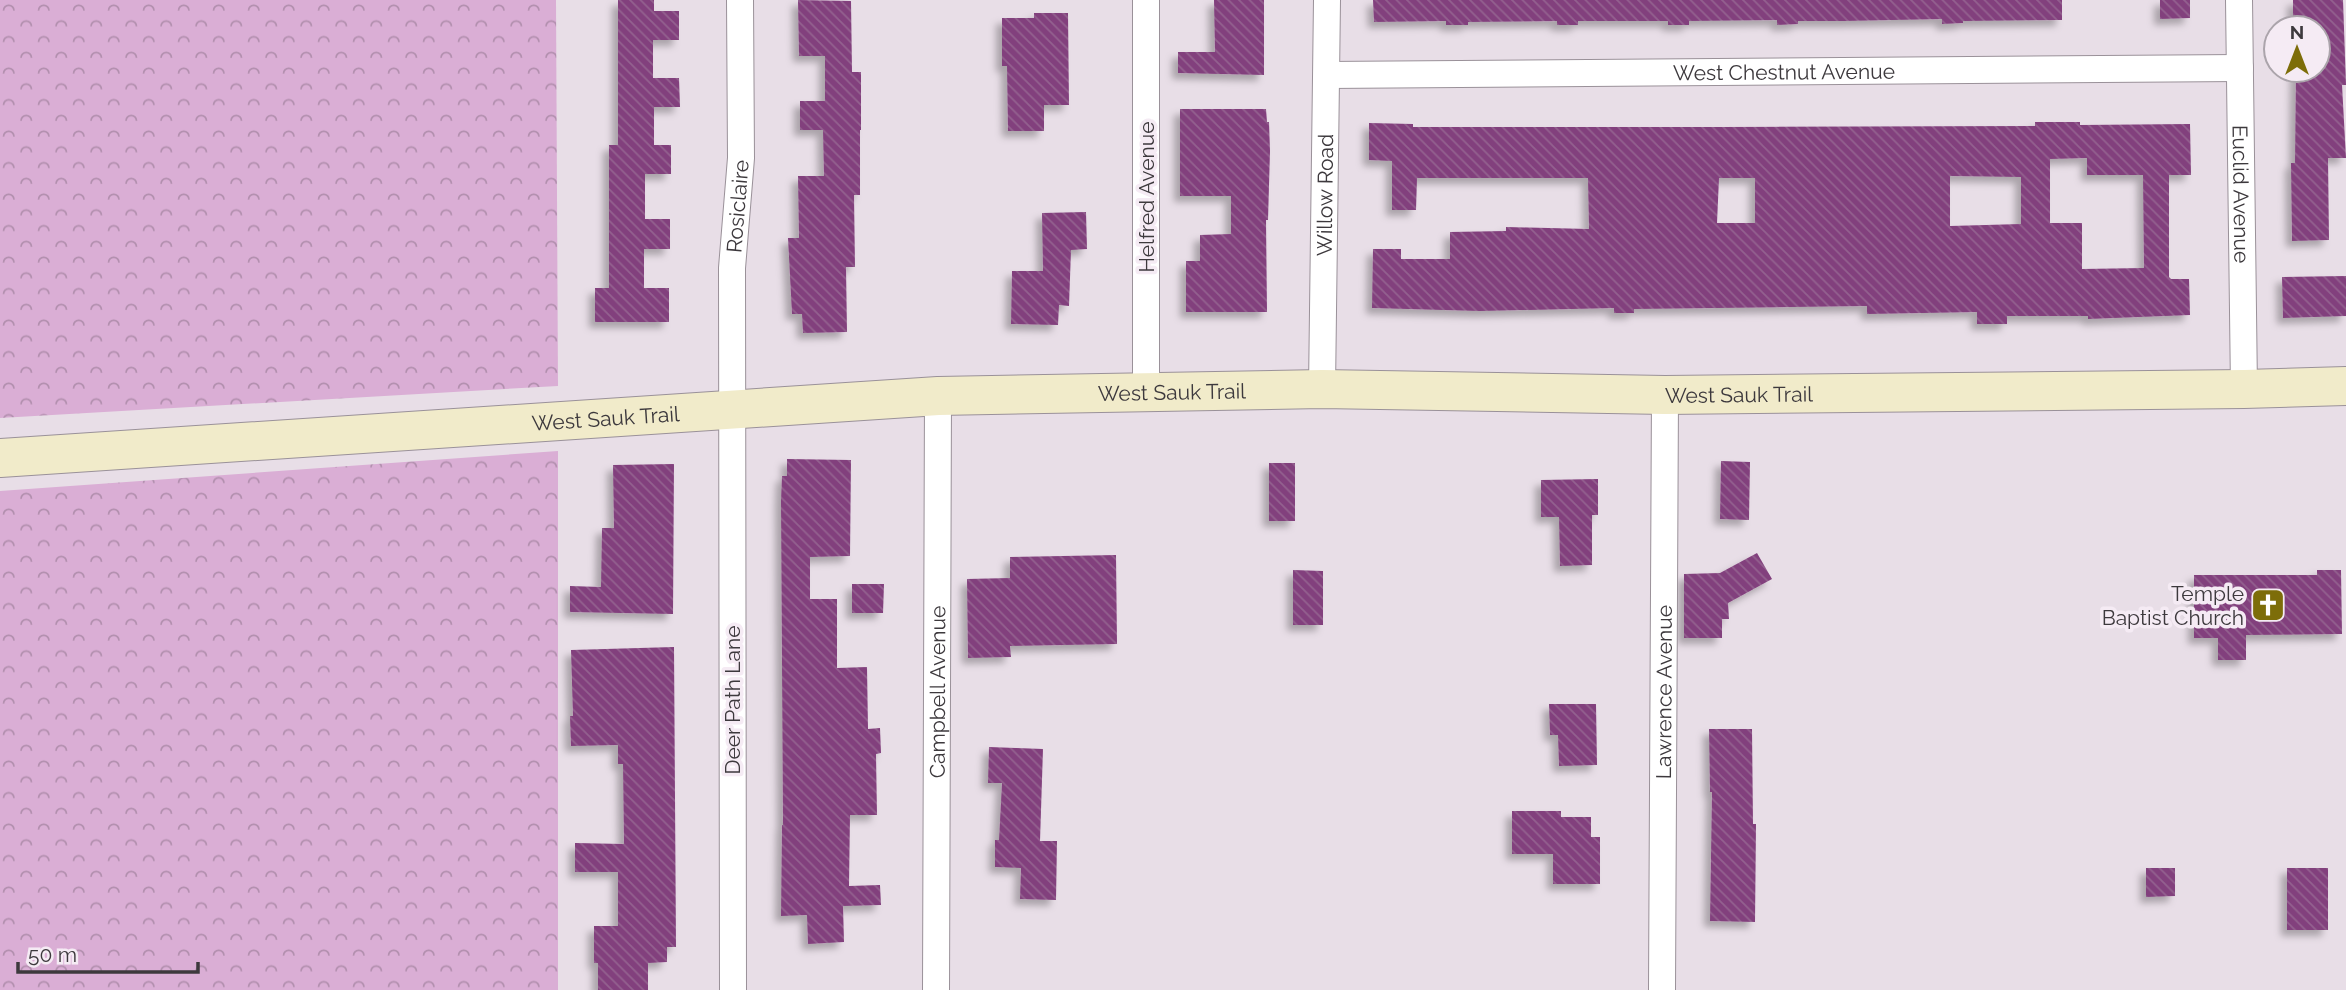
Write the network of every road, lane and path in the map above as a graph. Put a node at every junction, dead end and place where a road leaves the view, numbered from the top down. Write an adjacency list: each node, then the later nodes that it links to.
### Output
1 (740, 0): 13 (street, Rosiclaire)
2 (1146, 0): 10 (street, Helfred Avenue)
3 (1327, 0): 6 (street, Willow Road)
4 (2239, 0): 5 (street, Euclid Avenue)
5 (2240, 68): 6 (street, West Chestnut Avenue); 9 (street, Euclid Avenue)
6 (1327, 75): 8 (street, Willow Road)
7 (2346, 386): 9 (main road, West Sauk Trail)
8 (1322, 389): 10 (main road, West Sauk Trail); 11 (main road, West Sauk Trail)
9 (2244, 389): 11 (main road, West Sauk Trail)
10 (1146, 394): 12 (main road, West Sauk Trail)
11 (1665, 395): 17 (street, Lawrence Avenue)
12 (938, 396): 13 (main road, West Sauk Trail); 16 (street, Campbell Avenue)
13 (732, 411): 14 (main road, West Sauk Trail); 15 (street, Deer Path Lane)
14 (0, 458)
15 (733, 990)
16 (936, 990)
17 (1662, 990)

